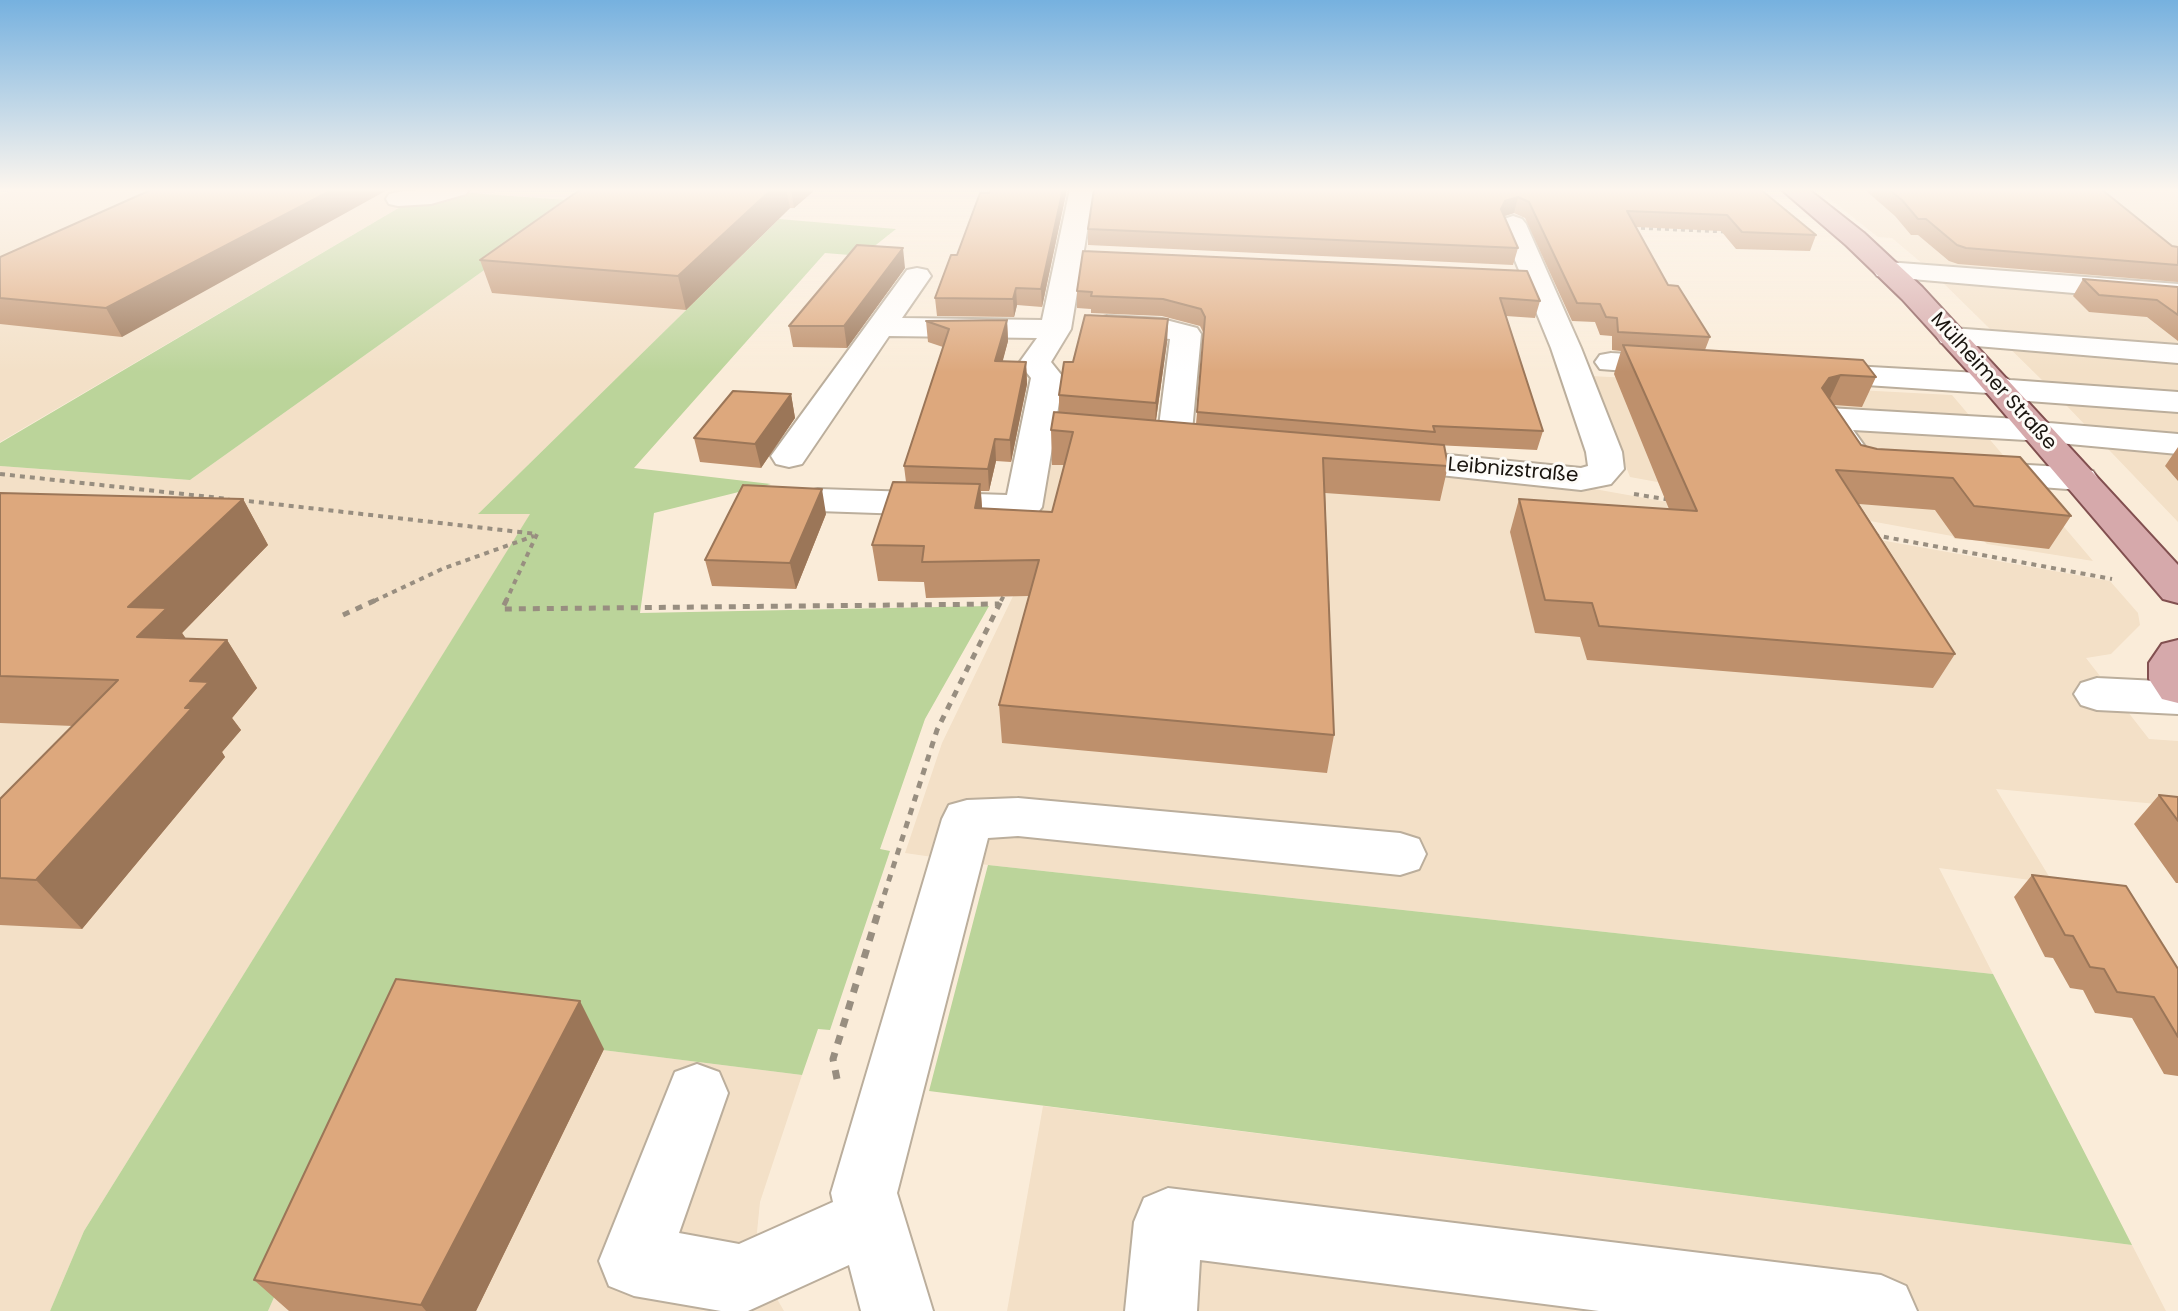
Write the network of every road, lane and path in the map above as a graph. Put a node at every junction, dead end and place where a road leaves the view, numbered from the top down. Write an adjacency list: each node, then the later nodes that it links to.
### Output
1 (1070, 250): 4 (street)
2 (1524, 250): 9 (street, Leibnizstraße)
3 (1864, 250): 6 (main road, Mülheimer Straße)
4 (1069, 255): 5 (street); 11 (street)
5 (1099, 256)
6 (1887, 270): 10 (street); 13 (main road, Mülheimer Straße)
7 (917, 276): 12 (street)
8 (1505, 276): 9 (street)
9 (1536, 277): 28 (street, Leibnizstraße)
10 (2178, 293)
11 (1056, 326): 12 (street); 20 (street); 20 (street)
12 (880, 327): 23 (street)
13 (1952, 337): 14 (street); 18 (main road, Mülheimer Straße)
14 (2178, 354)
15 (1611, 362): 16 (street)
16 (1704, 367)
17 (1781, 372): 18 (street)
18 (1999, 387): 19 (street); 21 (main road, Mülheimer Straße)
19 (2178, 402)
20 (1037, 430): 30 (street)
21 (2038, 431): 22 (street); 25 (street); 29 (main road, Mülheimer Straße)
22 (2178, 444)
23 (789, 456)
24 (1348, 457): 28 (street, Leibnizstraße)
25 (1877, 468)
26 (1940, 471): 29 (street)
27 (0, 474): 33 (path)
28 (1598, 476): 31 (path)
29 (2080, 479): 36 (main road, Mülheimer Straße)
30 (818, 500)
31 (1677, 501)
32 (1860, 533): 34 (path)
33 (537, 534): 35 (path); 37 (path)
34 (2121, 582)
35 (1008, 589)
36 (2178, 590)
37 (343, 615)
38 (2178, 654): 39 (main road)
39 (2178, 688)
40 (2097, 694): 41 (street)
41 (2178, 698)
42 (1400, 854): 44 (street)
43 (697, 1093): 44 (street)
44 (868, 1207): 45 (street)
45 (897, 1311)
46 (1161, 1311): 47 (street)
47 (1881, 1311)

